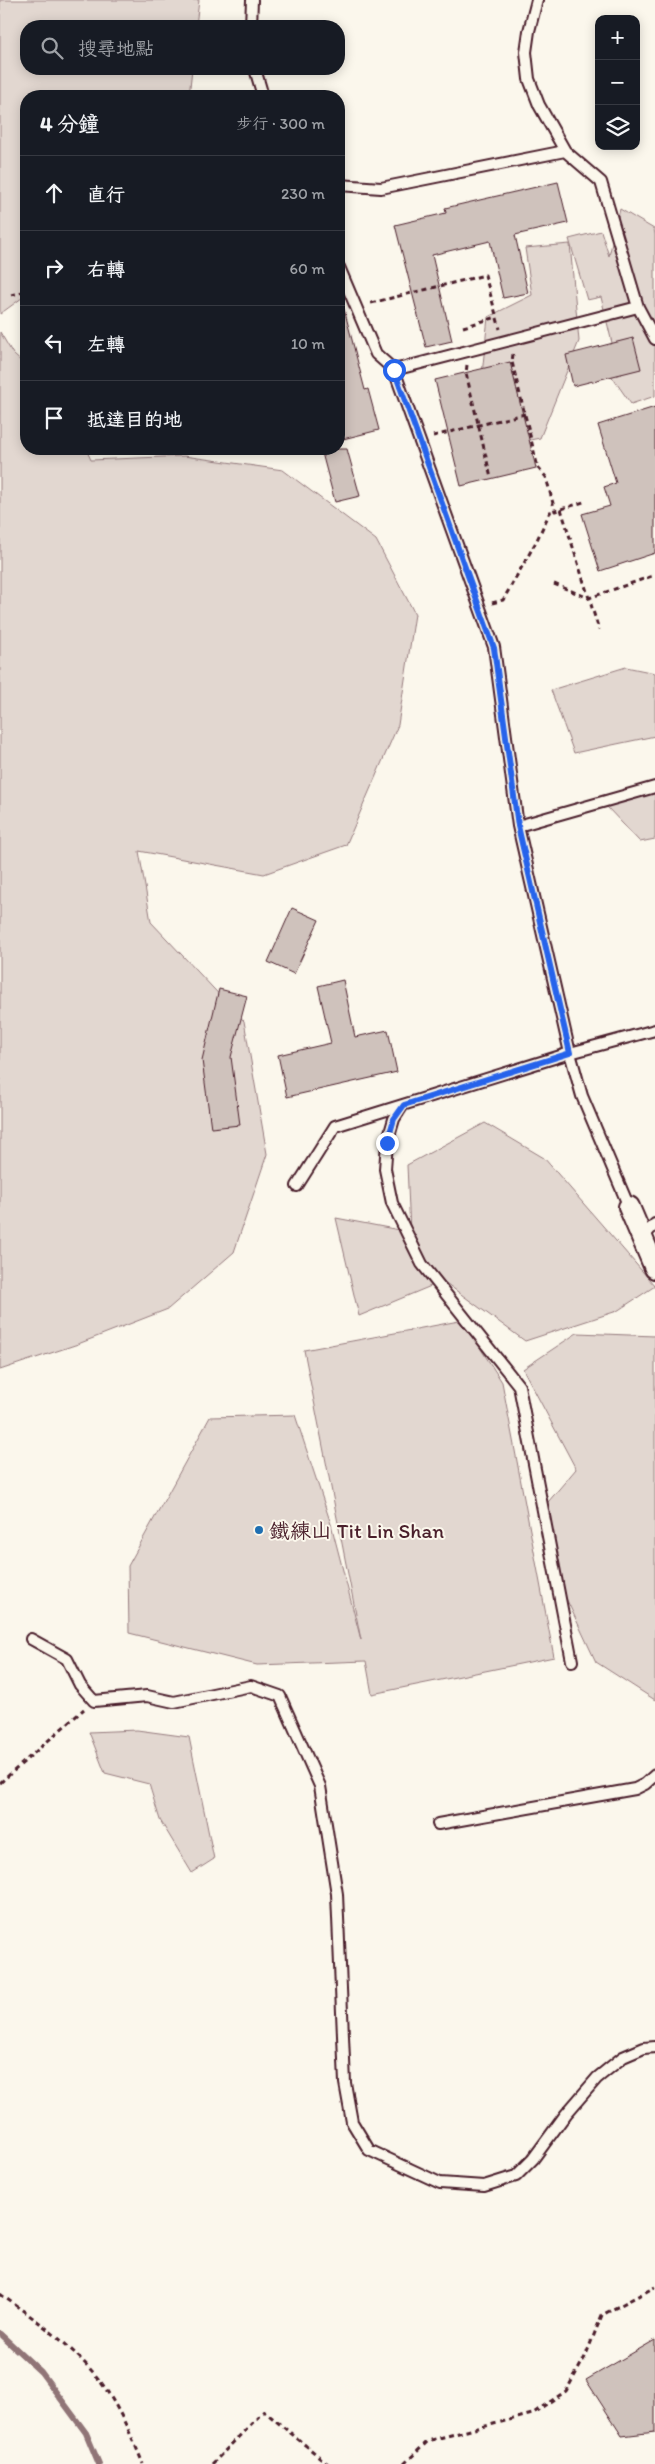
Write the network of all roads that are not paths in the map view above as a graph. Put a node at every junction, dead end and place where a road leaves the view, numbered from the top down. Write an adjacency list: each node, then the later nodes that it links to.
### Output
1 (252, 0): 3 (lane)
2 (538, 0): 6 (lane)
3 (251, 20)
4 (257, 75): 5 (lane)
5 (261, 90)
6 (565, 151): 7 (lane); 9 (lane)
7 (345, 185)
8 (345, 281): 11 (lane)
9 (638, 307): 10 (lane); 11 (lane)
10 (655, 339)
11 (394, 370): 13 (lane)
12 (655, 787): 13 (lane)
13 (518, 826): 15 (lane)
14 (655, 1030): 15 (lane)
15 (570, 1053): 16 (lane); 18 (lane)
16 (404, 1105): 17 (lane); 22 (lane)
17 (297, 1186)
18 (629, 1207): 19 (street)
19 (648, 1231): 20 (street)
20 (655, 1268)
21 (31, 1639): 25 (lane)
22 (572, 1661)
23 (655, 1775): 24 (lane)
24 (438, 1824)
25 (655, 2047)

